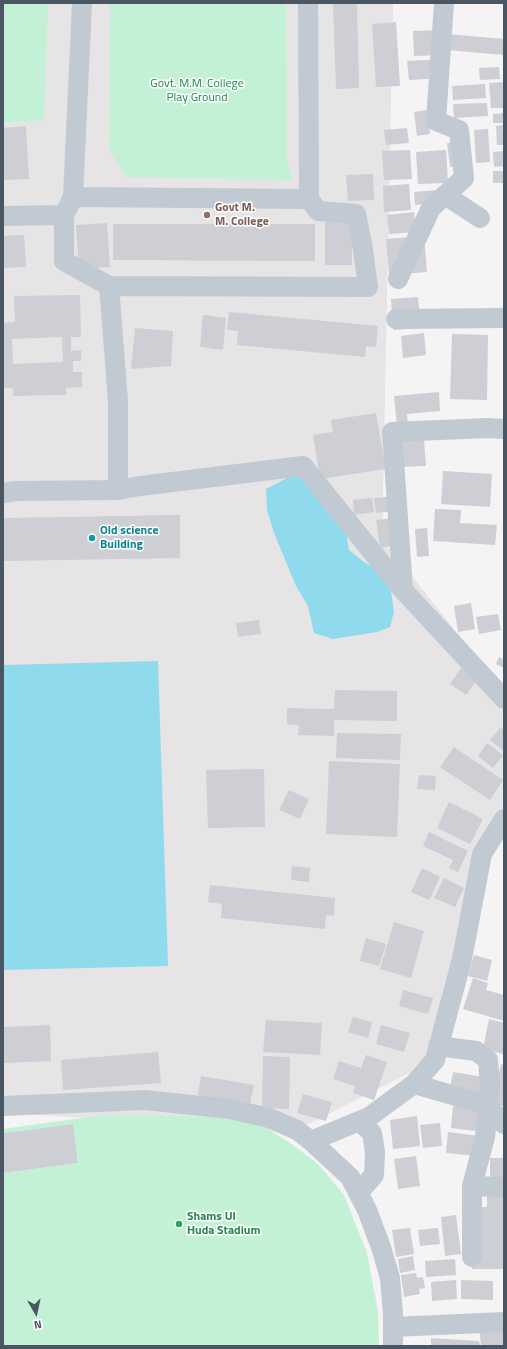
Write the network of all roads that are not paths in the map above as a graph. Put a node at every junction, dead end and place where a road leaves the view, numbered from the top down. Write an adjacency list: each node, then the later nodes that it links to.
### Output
1 (82, 3): 5 (street)
2 (308, 3): 6 (street)
3 (444, 3): 4 (street)
4 (445, 195): 9 (street); 10 (street)
5 (73, 197): 6 (street); 7 (street)
6 (309, 199): 11 (street)
7 (64, 215): 8 (street); 11 (street)
8 (3, 216)
9 (480, 218)
10 (398, 279)
11 (109, 286): 15 (street)
12 (504, 318): 13 (street)
13 (396, 319)
14 (504, 429): 17 (street)
15 (118, 490): 16 (street); 17 (street)
16 (3, 493)
17 (403, 590): 18 (street)
18 (504, 699)
19 (504, 819): 20 (street)
20 (438, 1046): 21 (street); 22 (street)
21 (414, 1084): 22 (street); 24 (street)
22 (487, 1105): 25 (street); 27 (street)
23 (3, 1106): 26 (street)
24 (359, 1121): 26 (street); 29 (street)
25 (504, 1124)
26 (311, 1141): 29 (street)
27 (472, 1186): 28 (street); 30 (street)
28 (504, 1187)
29 (358, 1193): 32 (street)
30 (472, 1257)
31 (504, 1322): 32 (street)
32 (393, 1337)

